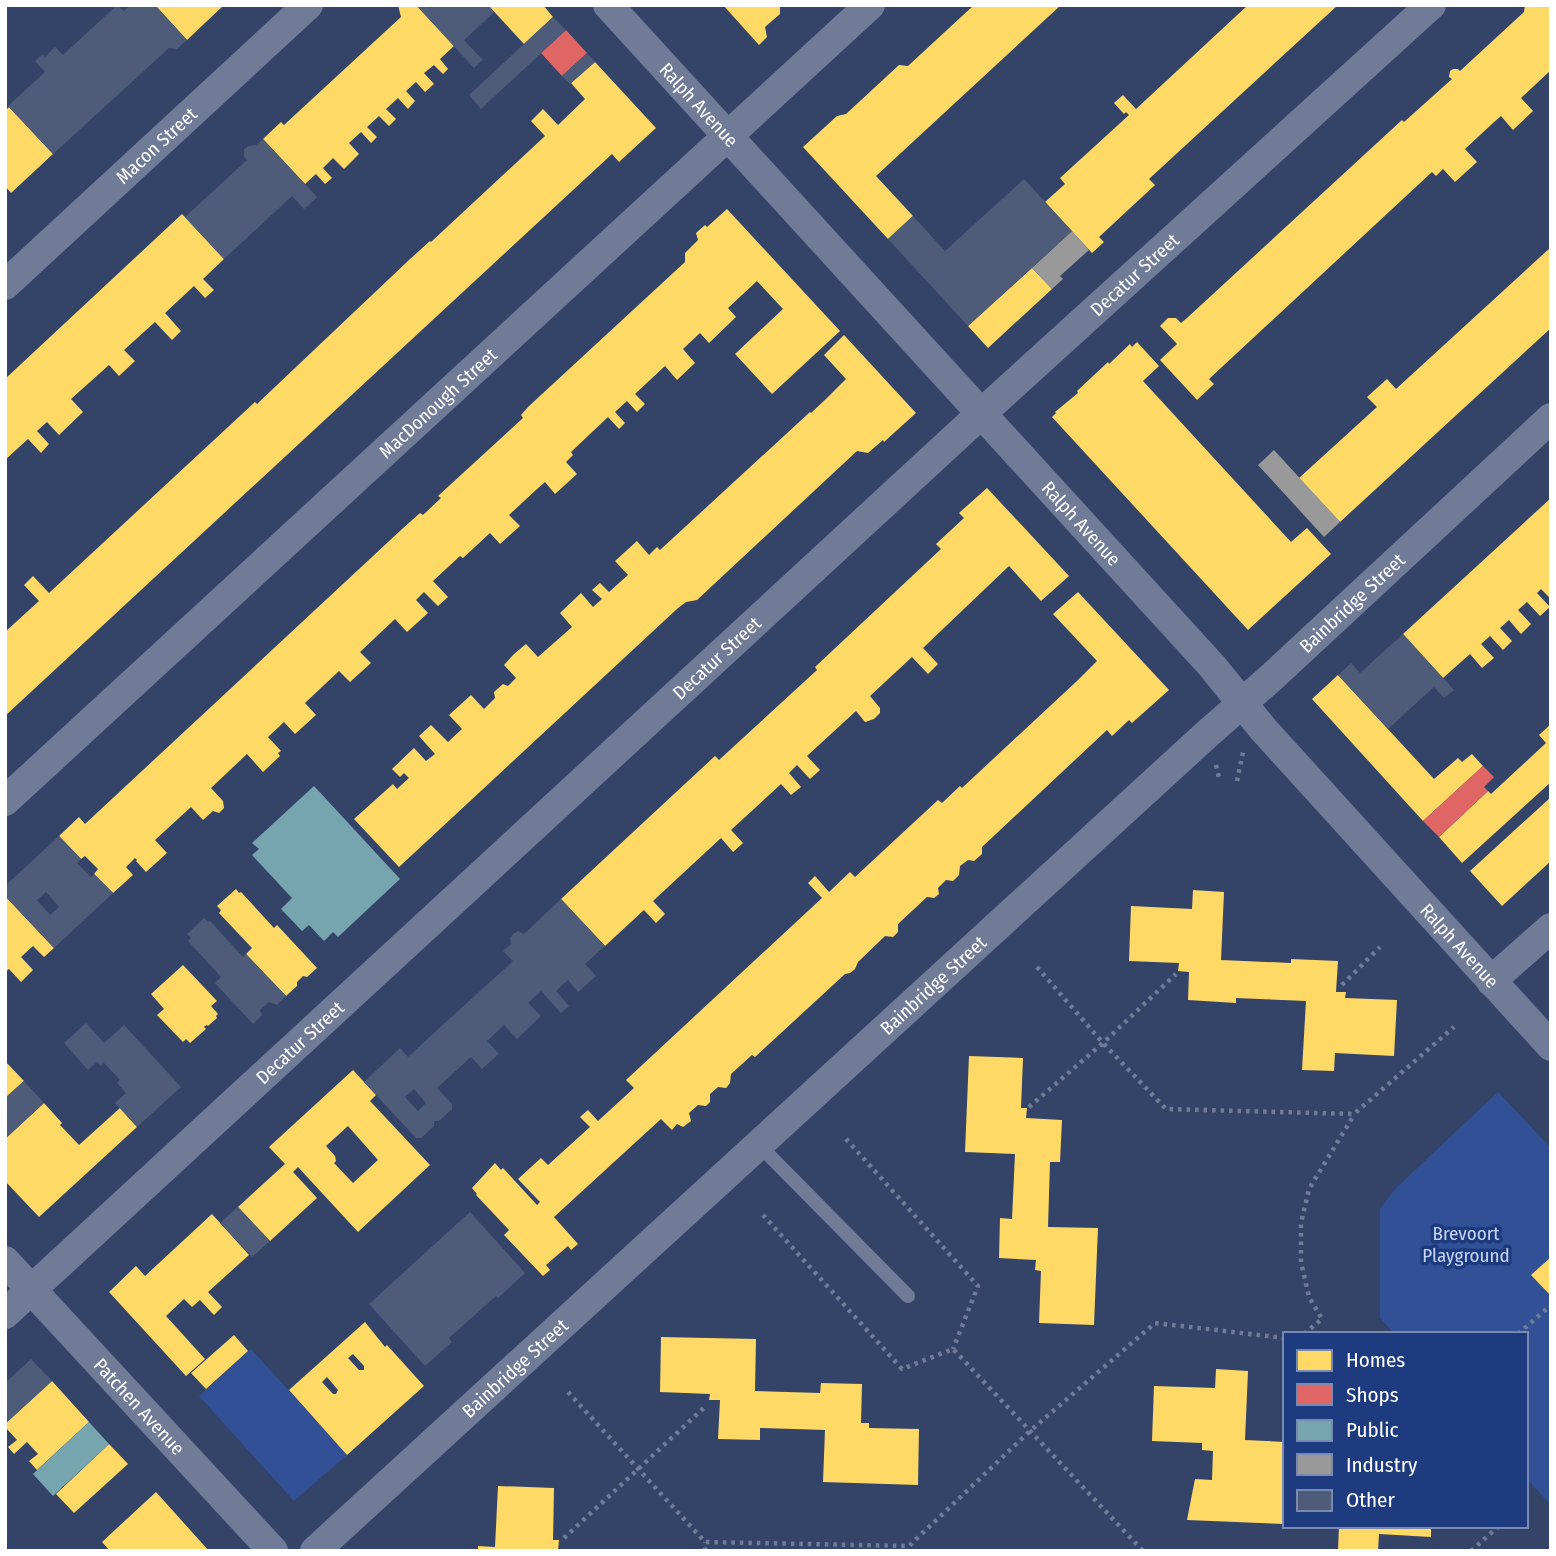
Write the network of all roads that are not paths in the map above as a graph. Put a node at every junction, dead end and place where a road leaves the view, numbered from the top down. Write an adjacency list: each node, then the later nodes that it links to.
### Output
1 (308, 5): 6 (street, Macon Street)
2 (608, 5): 5 (street, Ralph Avenue)
3 (870, 5): 5 (street, MacDonough Street)
4 (1431, 5): 7 (street, Decatur Street)
5 (728, 136): 7 (street, Ralph Avenue); 10 (street, MacDonough Street)
6 (5, 285)
7 (982, 413): 9 (street, Ralph Avenue); 16 (street, Decatur Street)
8 (1551, 418): 9 (street, Bainbridge Street)
9 (1242, 704): 12 (street, Ralph Avenue); 14 (street, Bainbridge Street)
10 (5, 801)
11 (1551, 928): 12 (street)
12 (1491, 981): 13 (street, Ralph Avenue)
13 (1551, 1046)
14 (759, 1145): 17 (lane); 20 (street, Bainbridge Street)
15 (5, 1261): 16 (street, Patchen Avenue)
16 (32, 1290): 18 (street, Decatur Street); 19 (street, Patchen Avenue)
17 (908, 1296)
18 (5, 1314)
19 (273, 1551)
20 (315, 1551)

